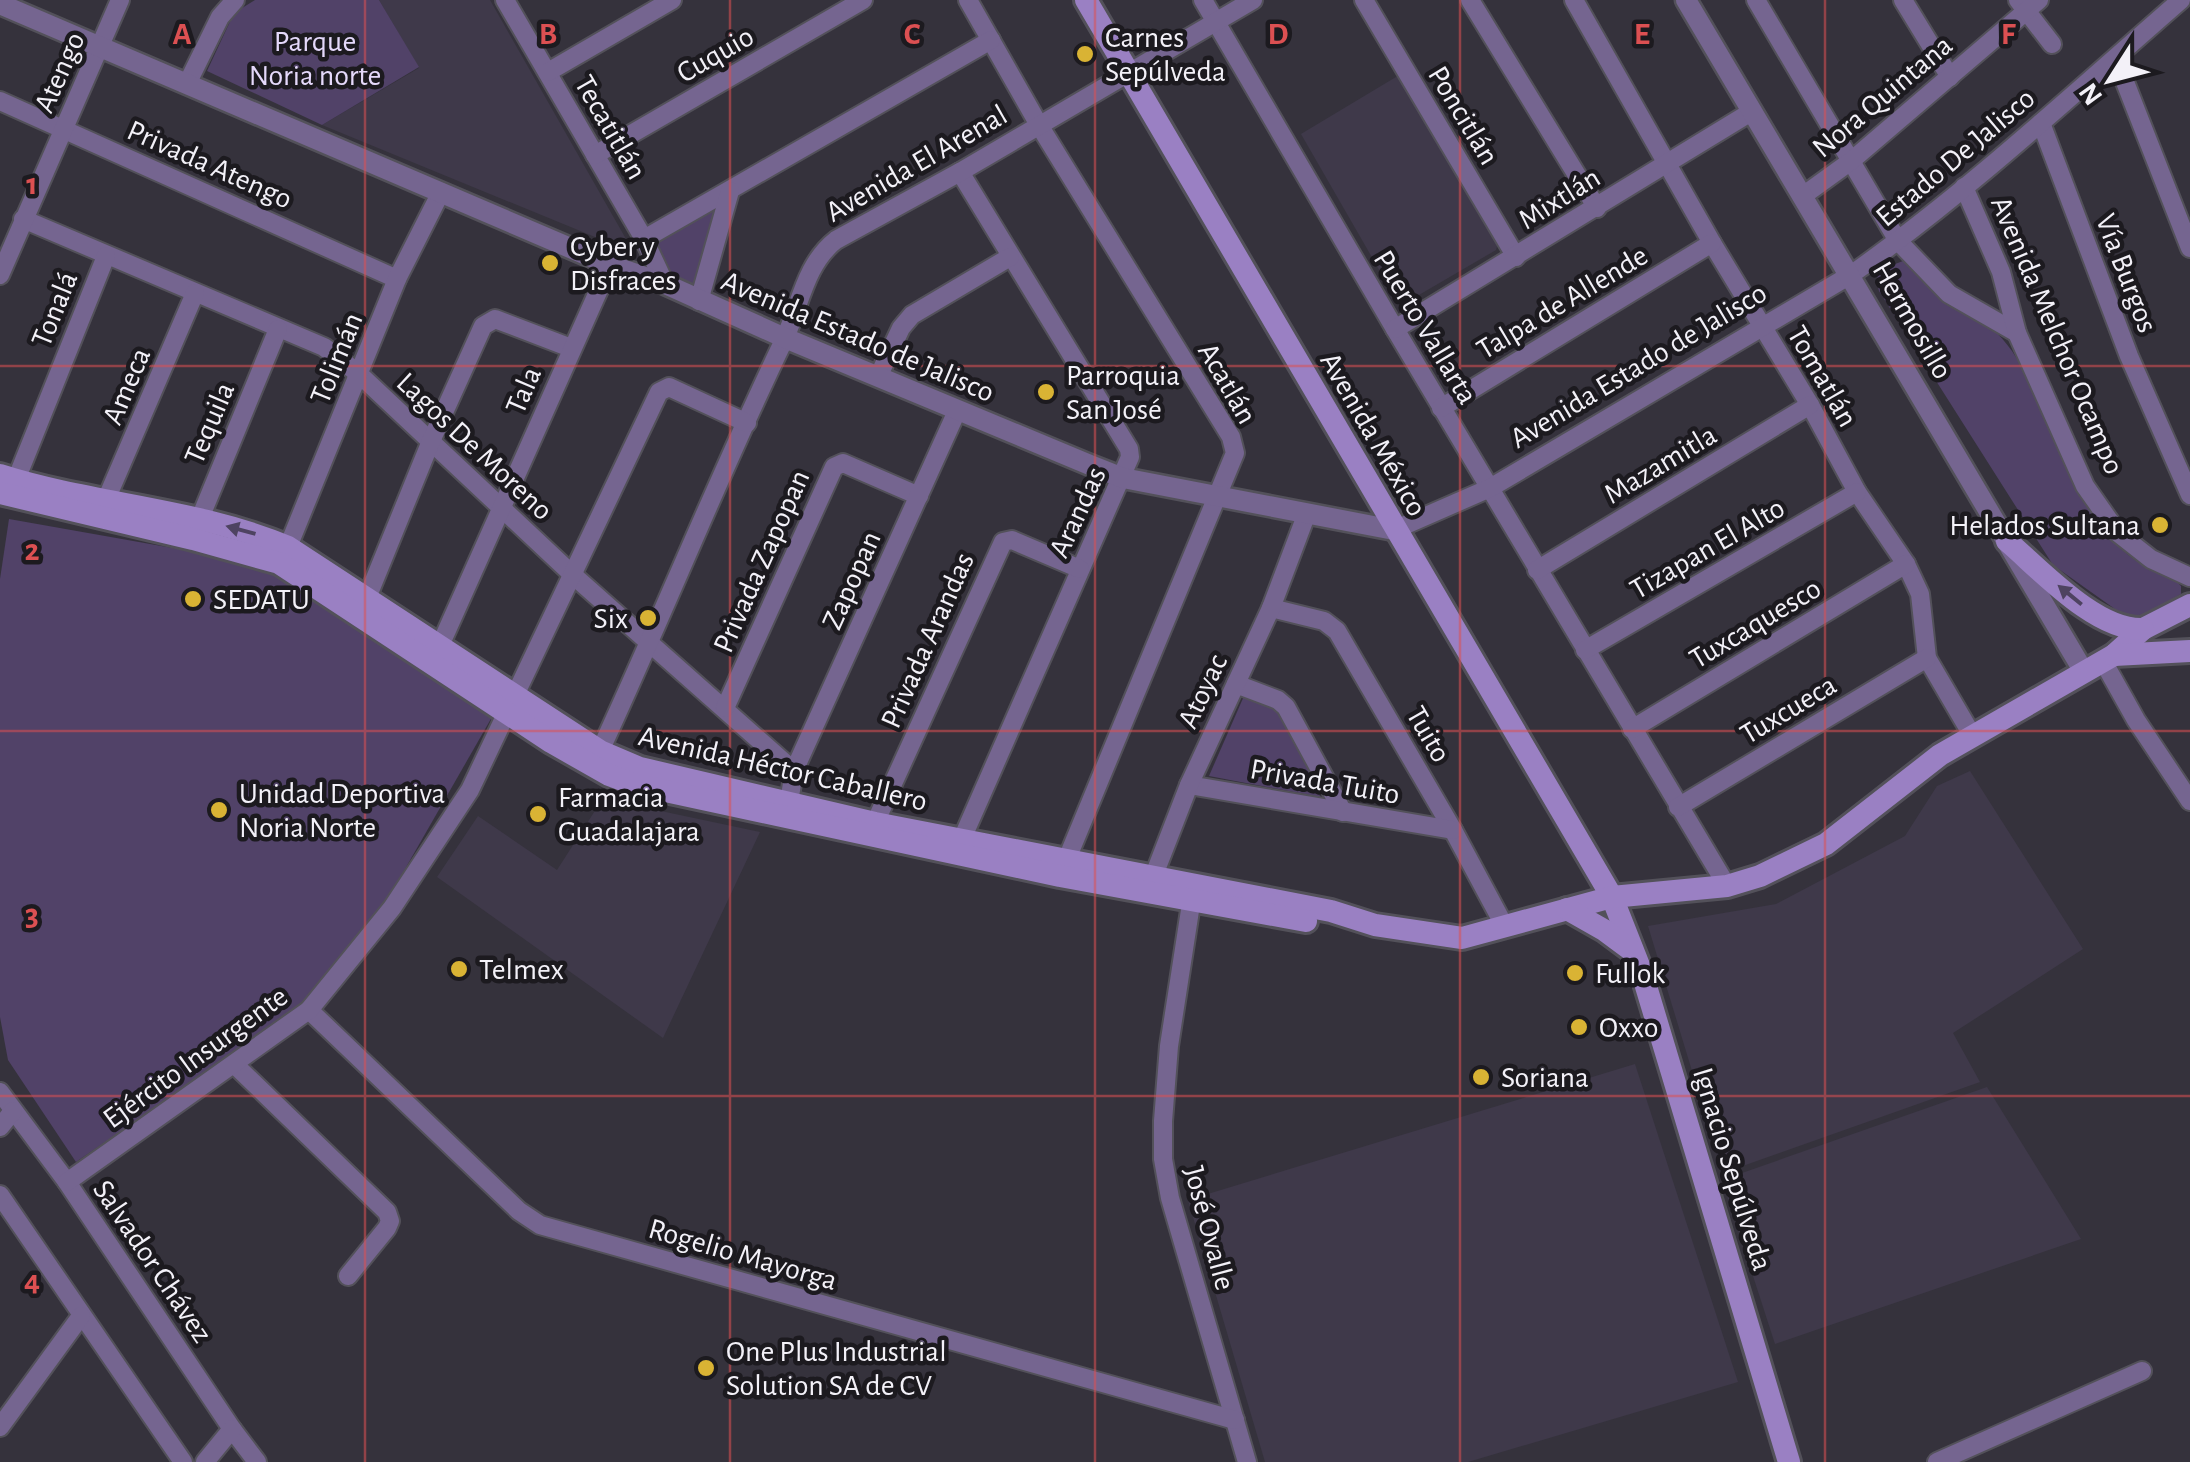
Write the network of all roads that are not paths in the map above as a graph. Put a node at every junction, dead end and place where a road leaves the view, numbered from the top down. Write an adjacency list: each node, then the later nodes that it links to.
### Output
1 (120, 0): 21 (street, Atengo)
2 (235, 0): 26 (street)
3 (504, 0): 24 (street, Tecatitlán)
4 (672, 0): 24 (street)
5 (863, 0): 33 (street, Cuquio)
6 (968, 0): 20 (street, Acatlán)
7 (1086, 0): 23 (main road, Avenida México)
8 (1203, 0): 19 (street, Puerto Vallarta)
9 (1253, 0): 19 (street, Avenida El Arenal)
10 (1364, 0): 49 (street, Poncitlán)
11 (1470, 0): 41 (street)
12 (1574, 0): 35 (street, Tomatlán)
13 (1686, 0): 29 (street, Hermosillo)
14 (1756, 0): 34 (street)
15 (1903, 0): 25 (street)
16 (2180, 0): 30 (street, Estado De Jalisco)
17 (12, 4): 21 (street, Avenida Estado de Jalisco)
18 (2027, 4): 22 (street); 25 (street, Nora Quintana)
19 (1216, 21): 23 (street, Avenida El Arenal); 58 (street, Puerto Vallarta)
20 (991, 40): 31 (street, Acatlán); 38 (street)
21 (102, 44): 26 (street, Avenida Estado de Jalisco); 32 (street, Atengo)
22 (2052, 44)
23 (1127, 71): 31 (street, Avenida El Arenal); 81 (main road, Avenida México)
24 (548, 72): 33 (street, Tecatitlán)
25 (1950, 77): 34 (street, Nora Quintana)
26 (188, 82): 39 (street, Avenida Estado de Jalisco)
27 (2126, 82): 46 (street)
28 (0, 101): 32 (street, Privada Atengo)
29 (1751, 112): 35 (street, Mixtlán); 40 (street, Hermosillo)
30 (2041, 123): 37 (street, Estado De Jalisco); 75 (street, Vía Burgos)
31 (1038, 124): 36 (street, Avenida El Arenal); 74 (street, Acatlán)
32 (64, 129): 42 (street, Atengo); 53 (street, Privada Atengo)
33 (596, 155): 43 (street, Tecatitlán)
34 (1851, 161): 40 (street, Nora Quintana); 44 (street)
35 (1669, 163): 41 (street, Mixtlán); 45 (street, Tomatlán)
36 (960, 172): 48 (street, Arandas); 61 (street, Avenida El Arenal)
37 (1964, 187): 44 (street, Estado De Jalisco); 60 (street, Avenida Melchor Ocampo)
38 (730, 191): 43 (street); 56 (street)
39 (441, 192): 50 (street, Avenida Estado de Jalisco); 53 (street, Tolimán)
40 (1804, 195): 51 (street, Hermosillo)
41 (1596, 208): 49 (street, Mixtlán)
42 (24, 218): 47 (street, Lagos De Moreno); 52 (street, Atengo)
43 (644, 239): 54 (street, Tecatitlán)
44 (1898, 241): 51 (street, Estado De Jalisco); 60 (street)
45 (1712, 243): 57 (street, Tomatlán); 66 (street, Talpa de Allende)
46 (2190, 248)
47 (106, 256): 55 (street, Lagos De Moreno); 71 (street, Tonalá)
48 (1010, 257): 64 (street); 70 (street, Arandas)
49 (1516, 257): 58 (street, Mixtlán)
50 (610, 265): 54 (street, Avenida Estado de Jalisco); 62 (street, Tala)
51 (1852, 274): 57 (street, Avenida Estado de Jalisco); 82 (street, Hermosillo)
52 (0, 275)
53 (397, 279): 63 (street, Tolimán)
54 (665, 284): 56 (street, Avenida Estado de Jalisco)
55 (196, 293): 59 (street, Lagos De Moreno); 77 (street, Ameca)
56 (699, 300): 61 (street, Avenida Estado de Jalisco)
57 (1763, 326): 65 (street, Tomatlán); 72 (street, Avenida Estado de Jalisco)
58 (1394, 329): 66 (street, Puerto Vallarta)
59 (278, 330): 63 (street, Lagos De Moreno); 80 (street, Tequila)
60 (2018, 332): 88 (street, Avenida Melchor Ocampo)
61 (785, 338): 64 (street, Avenida Estado de Jalisco); 68 (street, Avenida El Arenal)
62 (571, 348): 69 (street); 78 (street, Tala)
63 (359, 374): 69 (street, Lagos De Moreno); 83 (street, Tolimán)
64 (879, 375): 67 (street, Avenida Estado de Jalisco)
65 (1810, 405): 73 (street, Tomatlán); 86 (street, Mazamitla)
66 (1441, 408): 72 (street, Puerto Vallarta)
67 (957, 411): 70 (street, Avenida Estado de Jalisco); 76 (street, Zapopan)
68 (748, 422): 87 (street, Ejército Insurgente); 93 (street, Avenida El Arenal)
69 (430, 441): 78 (street, Lagos De Moreno); 89 (street)
70 (1123, 478): 74 (street, Avenida Estado de Jalisco); 85 (street, Arandas)
71 (6, 486): 77 (main road, Avenida Héctor Caballero); 80 (main road, Avenida Héctor Caballero)
72 (1490, 488): 81 (street, Avenida Estado de Jalisco); 86 (street, Puerto Vallarta)
73 (1856, 492): 84 (street, Tomatlán); 96 (street, Tizapan El Alto)
74 (1216, 495): 79 (street, Avenida Estado de Jalisco); 115 (street, Acatlán)
75 (2190, 495)
76 (919, 496): 101 (street, Privada Zapopan); 106 (street, Zapopan)
77 (106, 500): 80 (main road, Avenida Héctor Caballero)
78 (502, 509): 87 (street, Lagos De Moreno); 94 (street, Tala)
79 (1307, 513): 81 (street, Avenida Estado de Jalisco); 91 (street, Atoyac)
80 (196, 529): 83 (main road, Avenida Héctor Caballero, one-way to 80); 89 (main road, Avenida Héctor Caballero)
81 (1394, 530): 119 (main road, Avenida México)
82 (2008, 541): 92 (main road, one-way to 82); 98 (street, Hermosillo)
83 (288, 547): 89 (main road, Avenida Héctor Caballero)
84 (1906, 564): 97 (street, Tomatlán); 102 (street, Tuxcaquesco)
85 (1080, 569): 112 (street, Privada Arandas); 114 (street, Arandas)
86 (1538, 570): 96 (street, Puerto Vallarta)
87 (574, 576): 93 (street, Lagos De Moreno); 100 (street, Ejército Insurgente)
88 (2190, 576)
89 (361, 604): 94 (main road, Avenida Héctor Caballero); 100 (main road, Avenida Héctor Caballero)
90 (2186, 607): 92 (main road); 95 (main road)
91 (1271, 608): 99 (street, Atoyac); 113 (street, Tuito)
92 (2143, 629): 98 (main road)
93 (650, 643): 101 (street, Lagos De Moreno); 104 (street, Avenida El Arenal)
94 (439, 648): 100 (main road, Avenida Héctor Caballero)
95 (2190, 649): 98 (main road)
96 (1585, 650): 102 (street, Puerto Vallarta)
97 (1926, 658): 103 (street, Tomatlán); 109 (street, Tuxcueca)
98 (2100, 663): 103 (main road, Avenida Héctor Caballero); 105 (street)
99 (1236, 684): 107 (street, Atoyac); 111 (street)
100 (512, 705): 104 (main road, Avenida Héctor Caballero); 123 (street, Ejército Insurgente)
101 (724, 708): 106 (street, Lagos De Moreno)
102 (1632, 729): 109 (street, Puerto Vallarta)
103 (1972, 735): 117 (main road, Avenida Héctor Caballero)
104 (608, 762): 110 (main road, Avenida Héctor Caballero)
105 (2182, 770): 108 (street)
106 (794, 771): 110 (street)
107 (1188, 785): 111 (street, Privada Tuito); 116 (street, Atoyac)
108 (2190, 801)
109 (1678, 807): 117 (street, Puerto Vallarta)
110 (788, 810): 112 (main road, Avenida Héctor Caballero)
111 (1343, 812): 113 (street, Privada Tuito)
112 (874, 830): 114 (main road, Avenida Héctor Caballero); 115 (main road, Avenida Héctor Caballero)
113 (1453, 830): 121 (street, Tuito)
114 (962, 838): 115 (main road, Avenida Héctor Caballero)
115 (1062, 868): 116 (main road, Avenida Héctor Caballero)
116 (1150, 885): 118 (main road, Avenida Héctor Caballero)
117 (1727, 886): 119 (main road, Avenida Héctor Caballero)
118 (1192, 892): 121 (main road, Avenida Héctor Caballero); 133 (street, José Ovalle)
119 (1612, 897): 120 (main road, Avenida Héctor Caballero); 122 (main road, Ignacio Sepúlveda)
120 (1566, 909): 121 (main road, Avenida Héctor Caballero); 122 (main road)
121 (1505, 927)
122 (1635, 954): 140 (main road, Ignacio Sepúlveda)
123 (309, 1010): 124 (street, Ejército Insurgente); 133 (street, Rogelio Mayorga)
124 (235, 1064): 128 (street, Ejército Insurgente); 130 (street)
125 (0, 1092): 126 (street, Salvador Chávez)
126 (14, 1111): 127 (street); 128 (street, Salvador Chávez)
127 (0, 1127)
128 (67, 1182): 135 (street, Salvador Chávez)
129 (0, 1195): 131 (street)
130 (348, 1276)
131 (81, 1316): 134 (street); 136 (street)
132 (2142, 1371): 141 (street)
133 (1235, 1420): 139 (street, José Ovalle)
134 (0, 1428)
135 (232, 1429): 137 (street); 138 (street, Salvador Chávez)
136 (183, 1462)
137 (205, 1462)
138 (257, 1462)
139 (1247, 1462)
140 (1789, 1462)
141 (1937, 1462)

